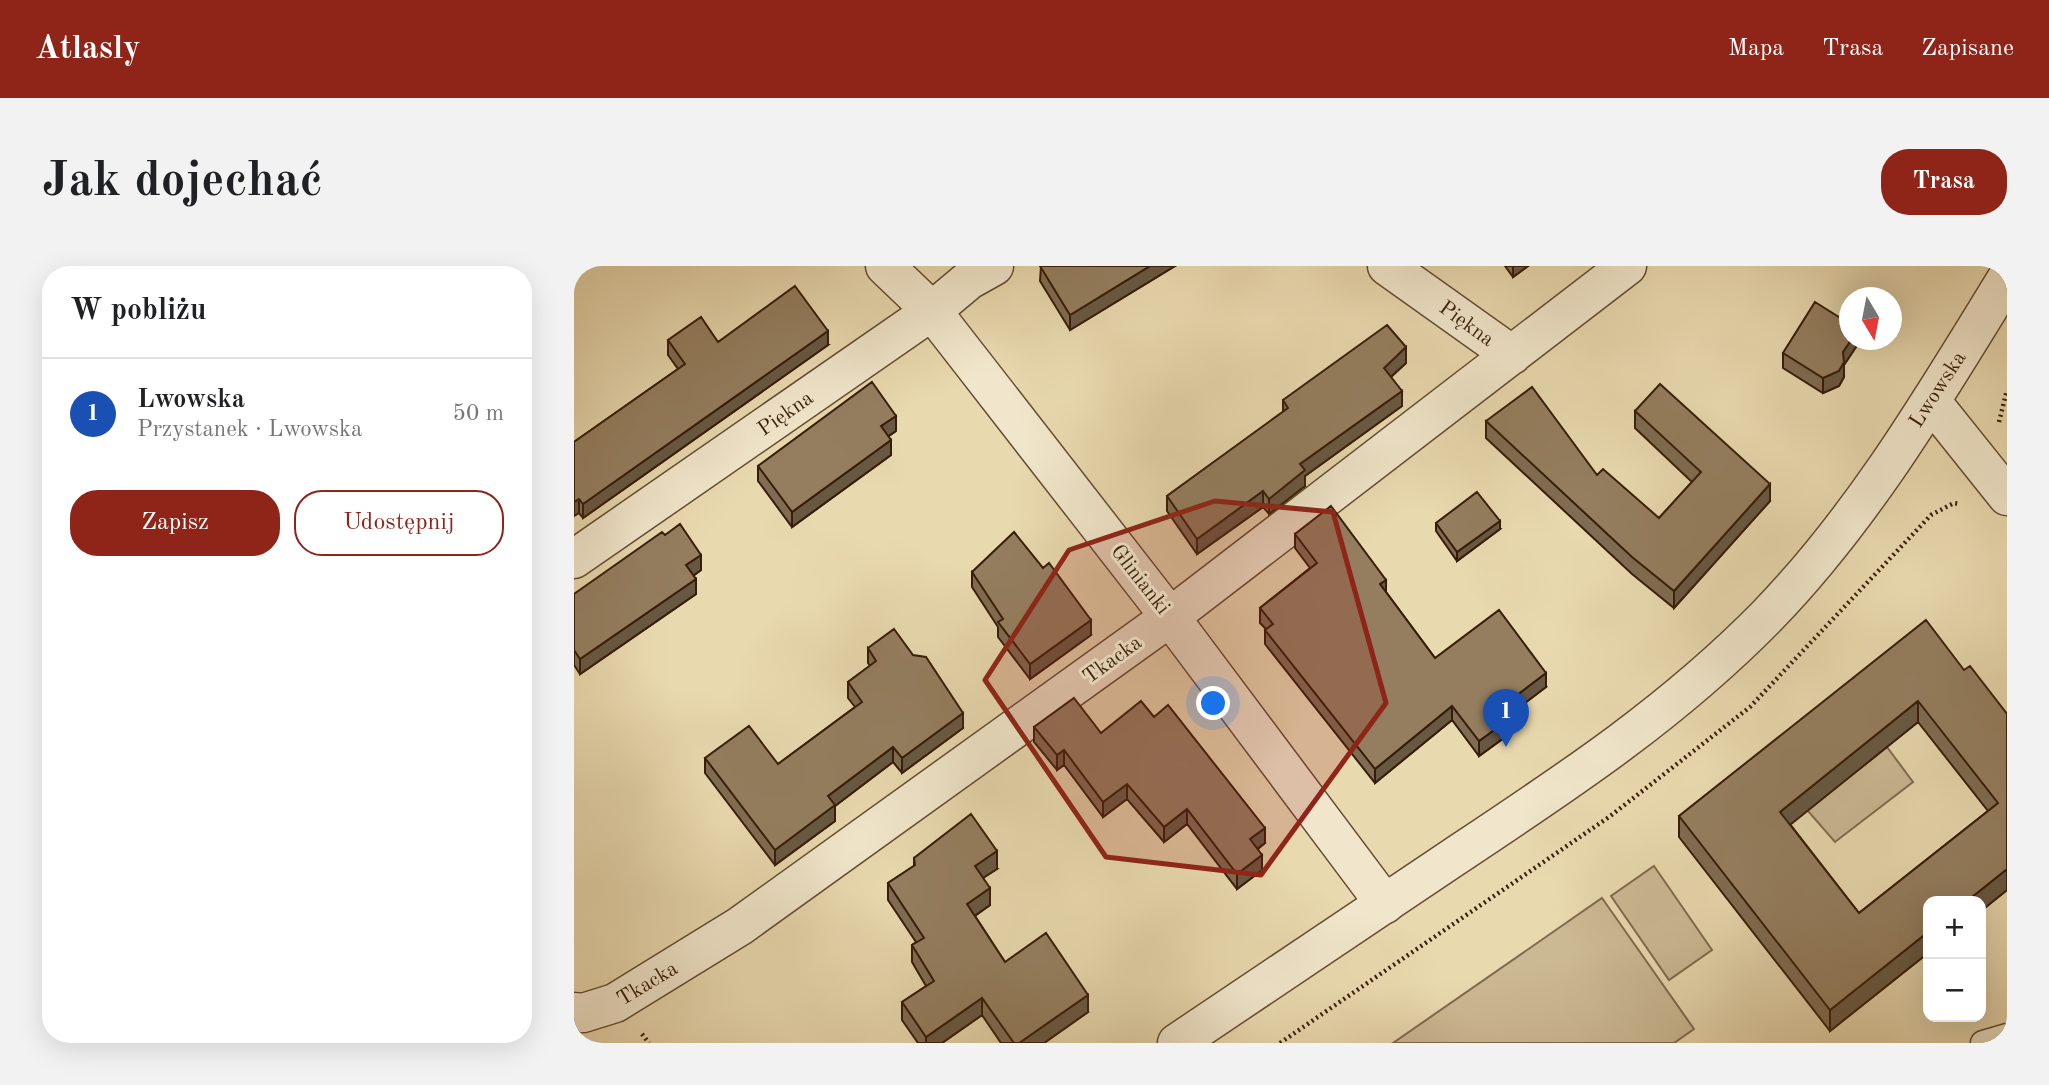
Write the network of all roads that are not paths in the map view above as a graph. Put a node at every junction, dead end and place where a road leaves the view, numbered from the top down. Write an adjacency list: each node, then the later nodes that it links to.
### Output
1 (884, 266): 6 (street, Glinianki)
2 (994, 266): 6 (street, Piękna)
3 (1387, 266): 7 (street, Piękna)
4 (1627, 266): 7 (street, Tkacka)
5 (2007, 278): 8 (street, Lwowska)
6 (932, 311): 10 (street, Piękna); 11 (street, Glinianki)
7 (1512, 355): 11 (street, Tkacka)
8 (1931, 401): 9 (street); 12 (street, Lwowska)
9 (2007, 496)
10 (574, 559)
11 (1170, 617): 12 (street, Glinianki); 13 (street, Tkacka)
12 (1385, 904): 15 (street, Lwowska)
13 (574, 1012)
14 (2007, 1036): 16 (lane)
15 (1177, 1043)
16 (1983, 1043)

